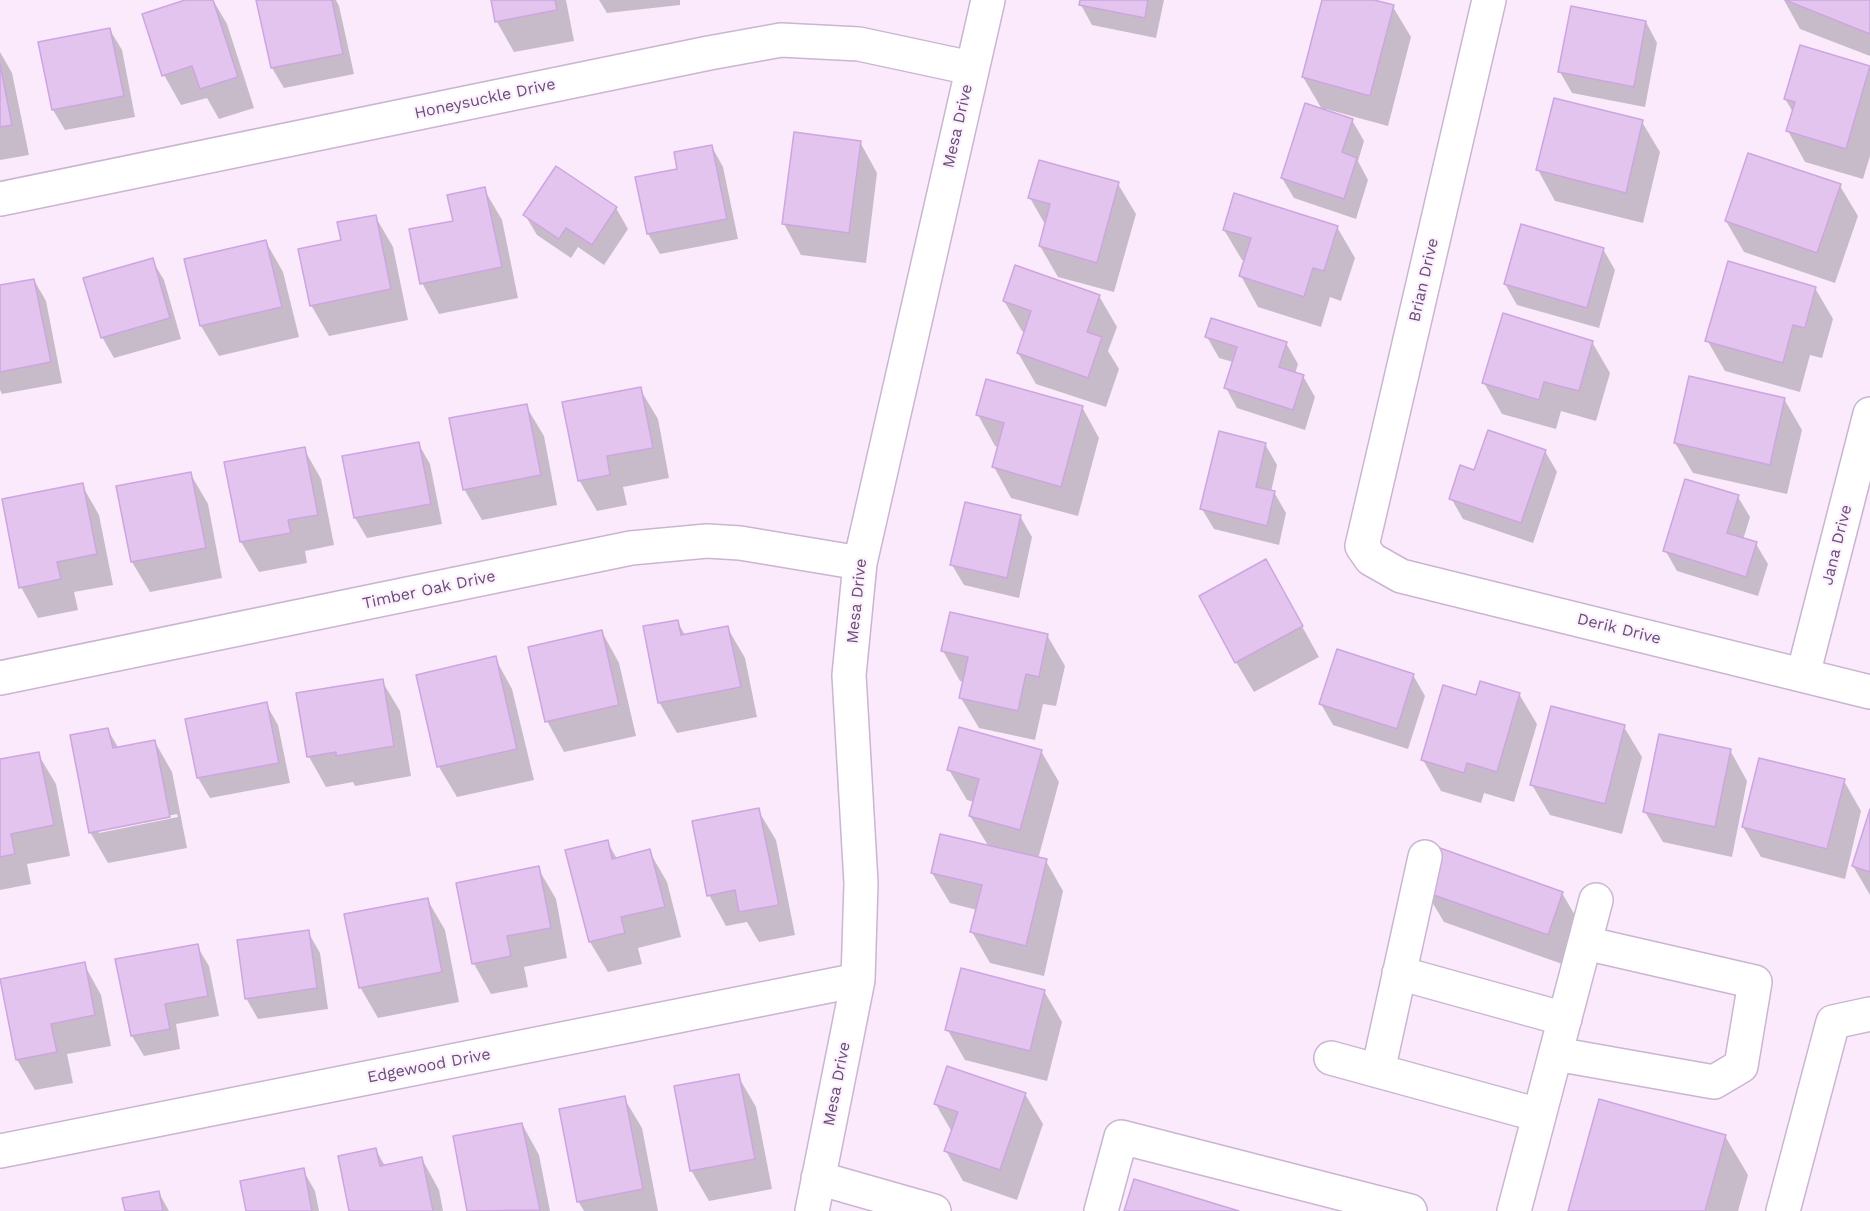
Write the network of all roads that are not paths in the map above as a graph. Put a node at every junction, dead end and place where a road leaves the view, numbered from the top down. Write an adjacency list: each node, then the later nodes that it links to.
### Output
1 (988, 0): 3 (street, Mesa Drive)
2 (1489, 0): 6 (street, Brian Drive)
3 (971, 68): 4 (street, Honeysuckle Drive); 7 (street, Mesa Drive)
4 (0, 199)
5 (1870, 414): 8 (street, Jana Drive)
6 (1371, 559): 8 (street, Derik Drive)
7 (860, 563): 9 (street, Timber Oak Drive); 15 (street, Mesa Drive)
8 (1803, 675): 10 (street, Derik Drive)
9 (0, 678)
10 (1870, 692)
11 (1425, 857): 14 (street)
12 (1596, 900): 13 (street)
13 (1585, 943): 17 (street); 18 (street)
14 (1399, 973): 17 (street); 20 (street)
15 (858, 980): 22 (street, Edgewood Drive); 23 (street, Mesa Drive)
16 (1870, 1014): 29 (street)
17 (1565, 1019): 18 (street)
18 (1556, 1054): 21 (street)
19 (1331, 1058): 20 (street)
20 (1378, 1071): 21 (street)
21 (1539, 1115): 28 (street)
22 (0, 1151)
23 (818, 1178): 24 (street, Mesa Drive); 25 (street)
24 (812, 1211)
25 (934, 1211)
26 (1101, 1211): 27 (street)
27 (1410, 1211)
28 (1514, 1211)
29 (1783, 1211)

